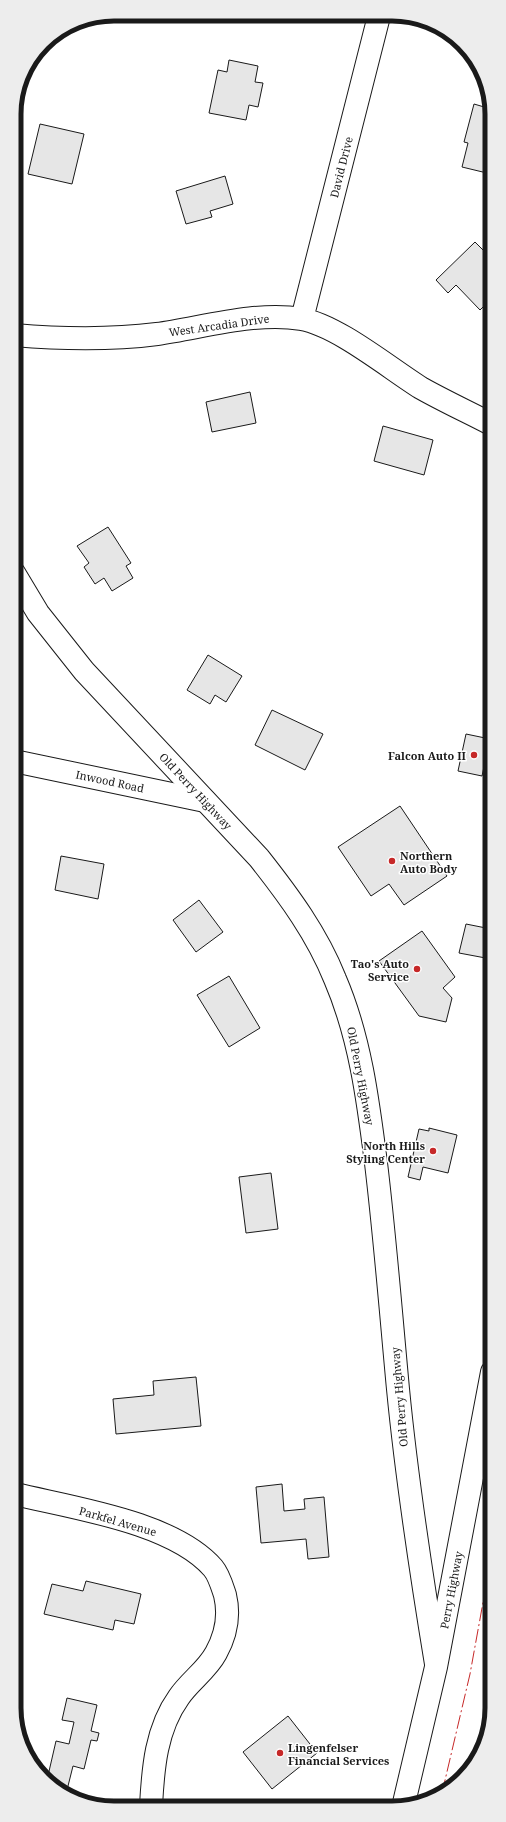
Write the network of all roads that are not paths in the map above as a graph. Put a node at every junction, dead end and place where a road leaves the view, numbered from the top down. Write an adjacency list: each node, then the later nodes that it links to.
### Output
1 (378, 21): 2 (street, David Drive)
2 (302, 319): 3 (street, West Arcadia Drive); 4 (street, West Arcadia Drive)
3 (21, 335)
4 (485, 421)
5 (21, 585): 7 (street, Old Perry Highway)
6 (21, 762): 7 (street, Inwood Road)
7 (205, 800): 10 (street, Old Perry Highway)
8 (485, 1447): 10 (street, Perry Highway)
9 (21, 1495): 12 (street, Parkfel Avenue)
10 (436, 1667): 11 (street, Perry Highway)
11 (405, 1800)
12 (152, 1801)

